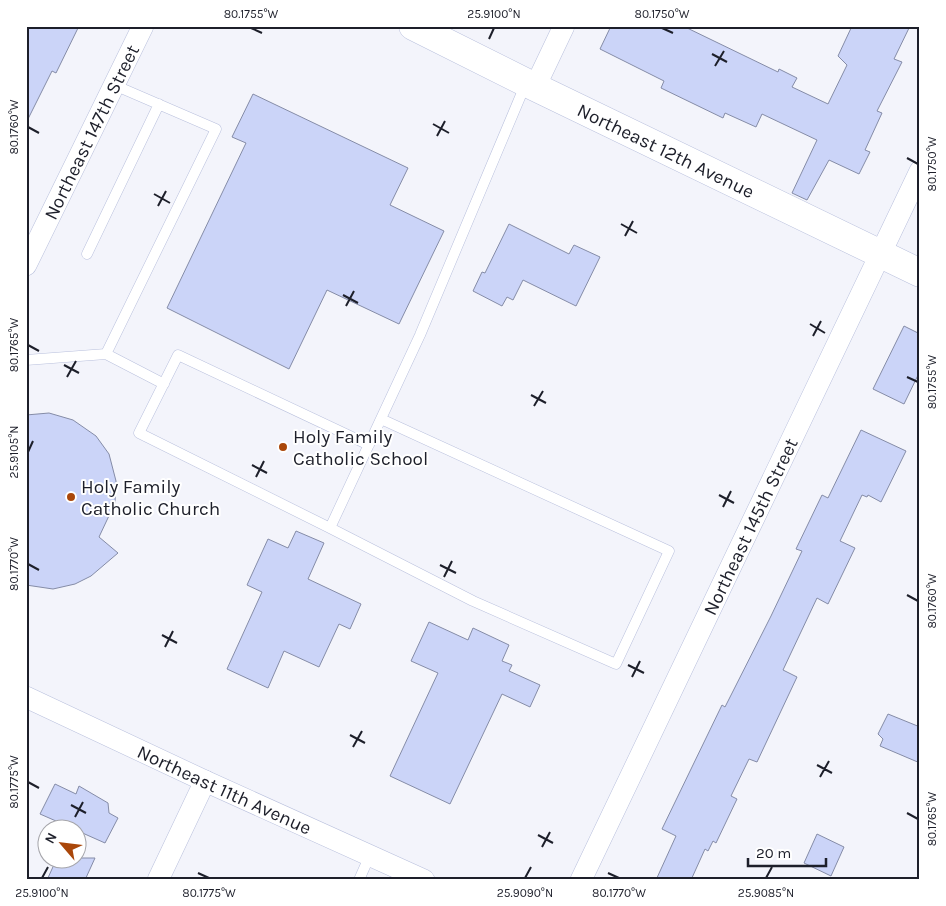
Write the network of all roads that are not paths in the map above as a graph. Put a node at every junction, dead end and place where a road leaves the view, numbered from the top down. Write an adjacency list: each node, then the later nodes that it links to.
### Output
1 (143, 26): 4 (street, Northeast 147th Street)
2 (413, 26): 5 (street, Northeast 12th Avenue)
3 (564, 26): 5 (street)
4 (114, 85): 6 (lane); 10 (street, Northeast 147th Street)
5 (531, 85): 9 (street, Northeast 12th Avenue); 15 (lane)
6 (159, 104): 8 (lane); 12 (lane)
7 (920, 171): 9 (street, Northeast 145th Street)
8 (87, 254)
9 (881, 255): 11 (street, Northeast 12th Avenue); 24 (street, Northeast 145th Street)
10 (26, 265)
11 (920, 273)
12 (106, 354): 13 (lane); 14 (lane)
13 (26, 360)
14 (164, 384): 16 (lane); 17 (lane)
15 (381, 419): 16 (lane); 17 (lane)
16 (369, 445): 17 (lane)
17 (330, 528)
18 (26, 697): 19 (street, Northeast 11th Avenue)
19 (205, 782): 20 (street, Northeast 11th Avenue); 21 (street)
20 (370, 855): 22 (lane); 23 (street, Northeast 11th Avenue)
21 (158, 880)
22 (359, 880)
23 (424, 880)
24 (582, 880)

